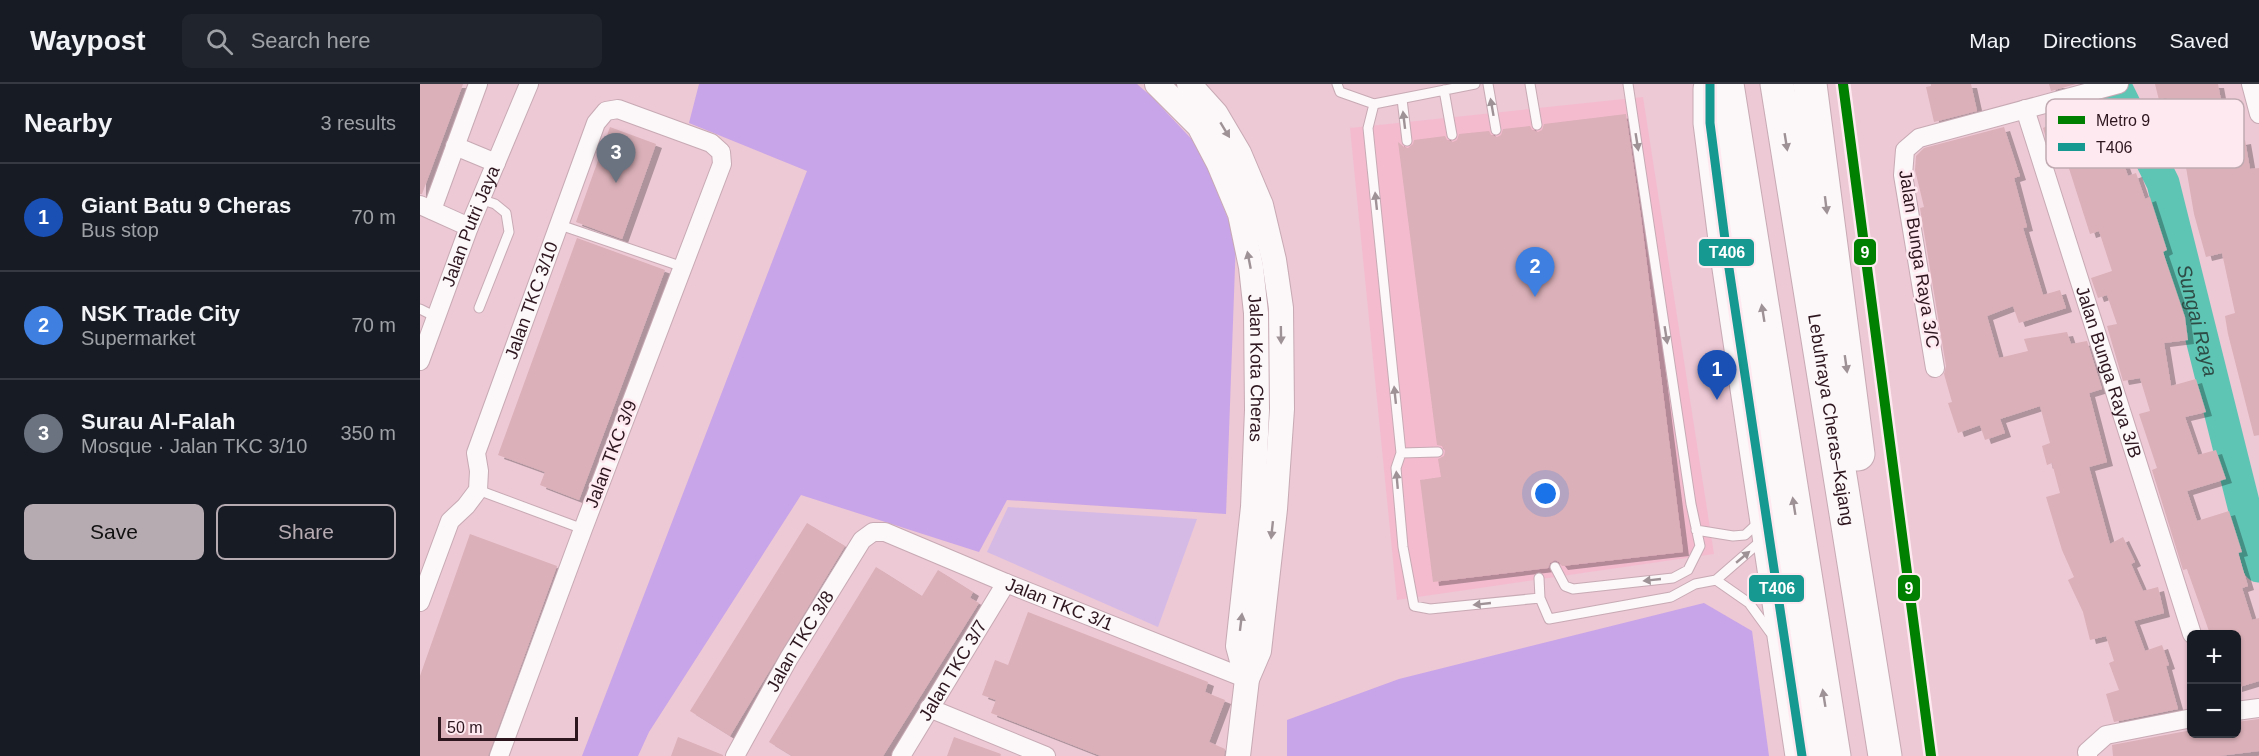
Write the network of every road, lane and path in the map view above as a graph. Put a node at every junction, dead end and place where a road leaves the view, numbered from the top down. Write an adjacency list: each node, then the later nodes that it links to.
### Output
1 (477, 84): 27 (street)
2 (1157, 84): 56 (street, Jalan Kota Cheras, one-way to 2)
3 (1189, 84): 56 (street, Jalan Kota Cheras, one-way to 56)
4 (1338, 84): 20 (lane)
5 (1475, 84): 16 (lane)
6 (1488, 84): 24 (lane, one-way to 6)
7 (1530, 84): 23 (lane)
8 (1628, 84): 44 (lane, one-way to 44)
9 (1710, 84): 42 (highway)
10 (1727, 84): 67 (highway, one-way to 10)
11 (1777, 84): 68 (highway, Lebuhraya Cheras–Kajang, one-way to 68)
12 (1810, 84): 69 (highway, one-way to 69)
13 (2251, 84): 22 (street)
14 (2111, 86): 18 (street)
15 (531, 87): 29 (street, Jalan Putri Jaya)
16 (1444, 90): 17 (lane); 25 (lane)
17 (1402, 99): 20 (lane); 26 (lane, one-way to 17)
18 (2062, 99)
19 (2046, 103): 21 (street)
20 (1374, 104): 40 (lane, one-way to 20)
21 (2025, 109): 38 (street, Jalan Bunga Raya 3/C); 54 (street, Jalan Bunga Raya 3/B)
22 (2259, 114)
23 (1537, 125)
24 (1496, 130)
25 (1452, 135)
26 (1407, 141)
27 (455, 146): 29 (street); 31 (street)
28 (721, 152): 32 (street, Jalan TKC 3/10); 34 (street, Jalan TKC 3/9)
29 (496, 163): 30 (street, Jalan Putri Jaya)
30 (480, 199): 33 (street, Jalan Putri Jaya); 35 (lane)
31 (426, 207): 33 (street)
32 (560, 225): 34 (lane); 41 (street, Jalan TKC 3/10)
33 (469, 227): 36 (street, Jalan Putri Jaya)
34 (683, 267): 43 (street, Jalan TKC 3/9)
35 (479, 308)
36 (428, 313): 37 (street, Jalan Putri Jaya)
37 (420, 361)
38 (1935, 368)
39 (1437, 452): 40 (lane)
40 (1401, 453): 52 (lane, one-way to 40)
41 (478, 490): 43 (lane); 53 (street)
42 (1768, 523): 44 (lane); 49 (lane, one-way to 42); 55 (highway)
43 (583, 529): 61 (street, Jalan TKC 3/9)
44 (1696, 530): 48 (lane)
45 (873, 532): 50 (street, Jalan TKC 3/1); 62 (street, Jalan TKC 3/8)
46 (1556, 567): 48 (lane, one-way to 46)
47 (1539, 578): 52 (lane)
48 (1673, 578): 51 (lane)
49 (1716, 580): 51 (lane); 55 (lane)
50 (1006, 583): 56 (street, Jalan TKC 3/1); 57 (street, Jalan TKC 3/7)
51 (1695, 584): 52 (lane)
52 (1540, 598)
53 (420, 602)
54 (2191, 630)
55 (1787, 660): 66 (highway)
56 (1247, 679): 65 (street, Jalan Kota Cheras)
57 (929, 708): 63 (street, Jalan TKC 3/7); 64 (street)
58 (2259, 708): 59 (street)
59 (2241, 710)
60 (2187, 719): 70 (street)
61 (499, 756)
62 (735, 756)
63 (902, 756)
64 (1046, 756)
65 (1238, 756)
66 (1802, 756)
67 (1834, 756)
68 (1885, 756)
69 (1899, 756)
70 (2088, 756)

